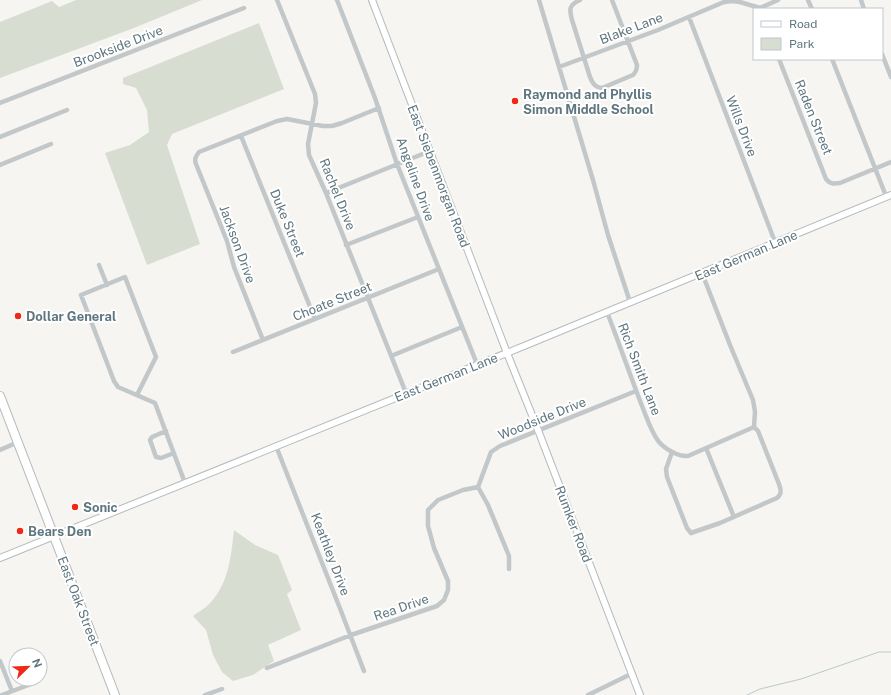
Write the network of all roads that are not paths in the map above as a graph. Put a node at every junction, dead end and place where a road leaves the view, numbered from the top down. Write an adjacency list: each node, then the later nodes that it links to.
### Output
1 (277, 0): 21 (street, Rachel Drive)
2 (337, 0): 19 (street, Angeline Drive)
3 (372, 0): 25 (street, East Siebenmorgan Road)
4 (538, 0): 16 (street)
5 (580, 0): 13 (street)
6 (612, 0): 11 (street)
7 (778, 0): 9 (street, Blake Lane)
8 (244, 8): 18 (street, Brookside Drive)
9 (760, 8): 10 (street, Blake Lane)
10 (689, 17): 11 (street, Blake Lane); 33 (street, Wills Drive)
11 (628, 41): 13 (street, Blake Lane); 13 (street)
12 (883, 57): 17 (street)
13 (584, 58): 16 (street, Blake Lane)
14 (779, 60): 29 (street, Raden Street)
15 (832, 60): 29 (street)
16 (559, 67): 40 (street)
17 (891, 77)
18 (0, 103)
19 (379, 108): 21 (street); 27 (street, Angeline Drive)
20 (67, 110): 23 (street)
21 (312, 123): 22 (street); 30 (street, Rachel Drive)
22 (241, 136): 42 (street, Duke Street); 44 (street, Jackson Drive)
23 (0, 137)
24 (51, 144): 28 (street)
25 (430, 151): 27 (street); 46 (street, East Siebenmorgan Road)
26 (891, 162): 29 (street)
27 (397, 164): 30 (street); 32 (street, Angeline Drive)
28 (0, 165)
29 (875, 169): 31 (street)
30 (326, 193): 34 (street, Rachel Drive)
31 (889, 196): 33 (street, East German Lane)
32 (418, 217): 34 (street); 36 (street, Angeline Drive)
33 (775, 242): 37 (street, East German Lane)
34 (346, 245): 39 (street, Rachel Drive)
35 (99, 265): 38 (street)
36 (439, 269): 39 (street, Choate Street); 43 (street, Angeline Drive)
37 (702, 273): 40 (street, East German Lane); 53 (street)
38 (107, 285): 51 (street); 51 (street)
39 (367, 298): 42 (street, Choate Street); 47 (street, Rachel Drive)
40 (630, 302): 41 (street, East German Lane)
41 (607, 312): 46 (street, East German Lane); 49 (street, Rich Smith Lane)
42 (315, 319): 44 (street, Choate Street)
43 (462, 327): 47 (street); 48 (street, Angeline Drive)
44 (263, 340): 45 (street, Choate Street)
45 (232, 352)
46 (507, 353): 48 (street, East German Lane); 54 (street, Rumker Road)
47 (390, 356): 50 (street, Rachel Drive)
48 (477, 364): 50 (street, East German Lane)
49 (636, 391): 54 (street, Woodside Drive); 60 (street, Rich Smith Lane)
50 (406, 394): 57 (street, East German Lane)
51 (137, 395): 55 (street)
52 (0, 396): 56 (highway, East Oak Street)
53 (754, 427): 58 (street); 64 (street)
54 (538, 430): 63 (street, Woodside Drive); 72 (street, Rumker Road)
55 (166, 432): 61 (street); 61 (street)
56 (18, 442): 59 (street); 65 (highway, East Oak Street)
57 (276, 446): 62 (street, East German Lane); 68 (street, Keathley Drive)
58 (706, 448): 60 (street); 64 (street)
59 (0, 450)
60 (672, 452): 64 (street)
61 (174, 453): 62 (street)
62 (185, 483): 65 (street, East German Lane)
63 (478, 487): 67 (street); 68 (street, Rea Drive)
64 (734, 517)
65 (54, 536): 66 (street, East German Lane); 77 (highway, East Oak Street)
66 (0, 558)
67 (509, 569)
68 (351, 635): 70 (street, Rea Drive); 71 (street, Keathley Drive)
69 (0, 661): 75 (street)
70 (267, 668)
71 (364, 671)
72 (631, 674): 79 (street); 80 (street, Rumker Road)
73 (23, 687): 75 (street)
74 (222, 688): 78 (street)
75 (12, 691): 76 (street)
76 (2, 695)
77 (115, 695)
78 (205, 695)
79 (588, 695)
80 (640, 695)

